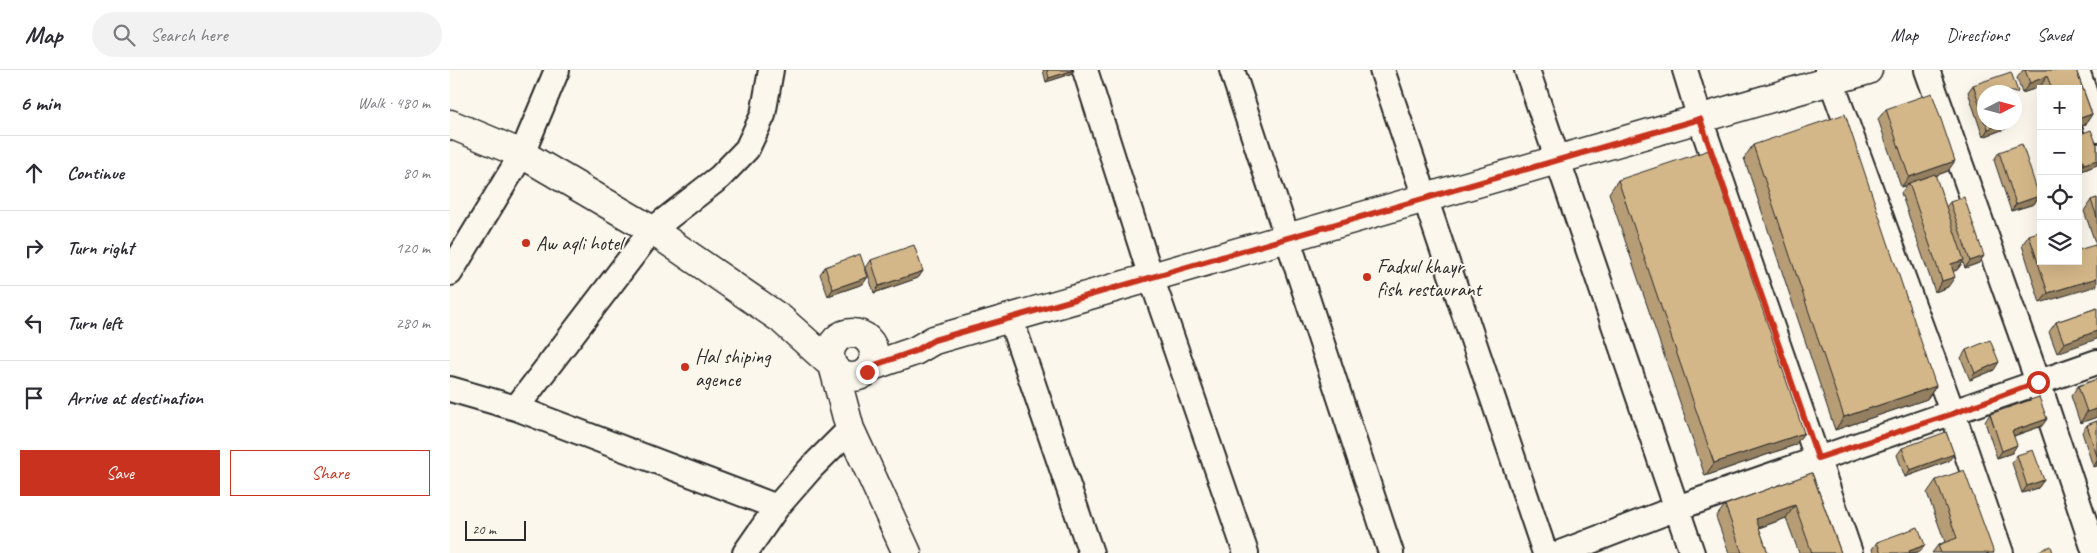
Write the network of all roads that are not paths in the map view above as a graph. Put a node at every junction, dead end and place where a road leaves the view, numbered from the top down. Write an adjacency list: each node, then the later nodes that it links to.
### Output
1 (557, 70): 15 (street)
2 (771, 70): 18 (street)
3 (1085, 70): 21 (street)
4 (1232, 70): 19 (street)
5 (1382, 70): 17 (street)
6 (1527, 70): 16 (street)
7 (1685, 70): 12 (street)
8 (1868, 70): 11 (street)
9 (1927, 70): 29 (street)
10 (2077, 70): 14 (street)
11 (1829, 75): 12 (street); 32 (street)
12 (1700, 119): 16 (street); 34 (street)
13 (450, 124): 15 (street)
14 (2097, 130)
15 (522, 154): 18 (street); 20 (street)
16 (1556, 160): 17 (street); 36 (street)
17 (1425, 198): 19 (street); 42 (street)
18 (652, 230): 23 (street); 31 (street)
19 (1288, 237): 21 (street); 41 (street)
20 (450, 272)
21 (1151, 277): 22 (street); 40 (street)
22 (1010, 317): 25 (street); 39 (street)
23 (781, 319): 24 (street); 27 (street)
24 (856, 335): 25 (street); 27 (street); 28 (street)
25 (934, 340): 28 (street)
26 (2097, 362): 29 (street)
27 (832, 366): 28 (street); 33 (street)
28 (870, 369): 33 (street)
29 (2038, 382): 32 (street); 47 (street)
30 (450, 388): 31 (street)
31 (516, 408): 35 (street)
32 (1952, 414): 34 (street); 46 (street)
33 (850, 429): 35 (street); 38 (street)
34 (1818, 458): 36 (street); 45 (street)
35 (777, 507): 37 (street)
36 (1677, 508): 43 (street); 44 (street)
37 (745, 553)
38 (906, 553)
39 (1091, 553)
40 (1246, 553)
41 (1391, 553)
42 (1545, 553)
43 (1560, 553)
44 (1692, 553)
45 (1850, 553)
46 (2001, 553)
47 (2095, 553)

